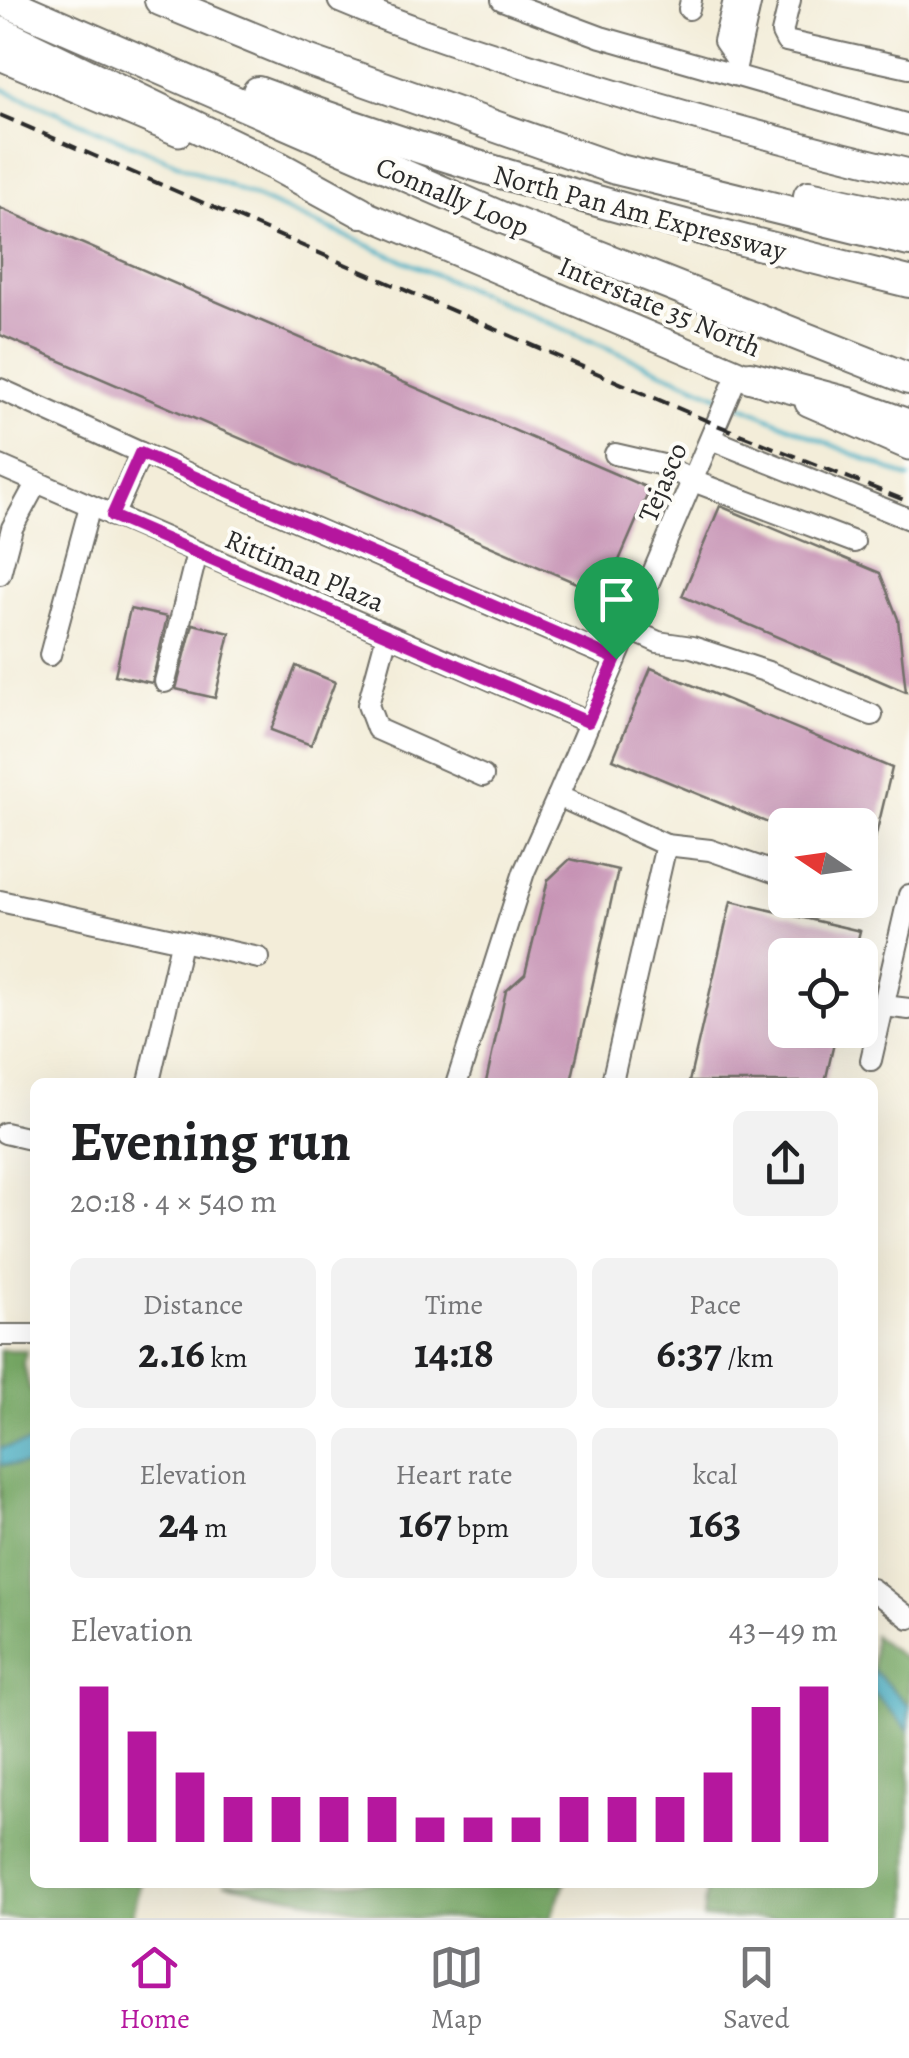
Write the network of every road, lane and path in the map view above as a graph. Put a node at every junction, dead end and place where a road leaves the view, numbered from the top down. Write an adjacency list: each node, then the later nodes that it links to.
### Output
1 (2, 0): 21 (highway, Connally Loop)
2 (39, 0): 20 (highway, North Pan Am Expressway)
3 (160, 0): 14 (highway, North Pan Am Expressway)
4 (502, 0): 9 (street)
5 (734, 0): 12 (street)
6 (751, 0): 12 (street)
7 (790, 0): 13 (street)
8 (348, 1): 16 (main road)
9 (561, 10): 12 (street)
10 (0, 32): 17 (highway)
11 (0, 57): 17 (main road, Interstate 35 North)
12 (736, 68): 15 (street)
13 (909, 68)
14 (394, 91): 18 (highway); 19 (highway, North Pan Am Expressway)
15 (909, 124)
16 (909, 172)
17 (361, 212): 22 (main road, Interstate 35 North)
18 (909, 218)
19 (909, 240)
20 (909, 282)
21 (909, 379)
22 (736, 387): 24 (highway); 25 (street, Tejasco); 26 (main road, Interstate 35 North)
23 (0, 389): 27 (street)
24 (909, 424)
25 (711, 439): 30 (street, Tejasco); 34 (street)
26 (909, 447)
27 (140, 453): 33 (street); 42 (street)
28 (615, 454): 30 (street)
29 (0, 466): 31 (street, Rittiman Plaza)
30 (693, 481): 36 (street); 39 (street, Tejasco)
31 (37, 482): 32 (street, Rittiman Plaza); 35 (street)
32 (90, 506): 33 (street, Rittiman Plaza); 41 (street)
33 (112, 516): 37 (street, Rittiman Plaza)
34 (909, 520)
35 (6, 527): 38 (street)
36 (854, 542)
37 (198, 553): 40 (street, Rittiman Plaza); 43 (street)
38 (0, 574)
39 (628, 629): 42 (street, Tejasco); 44 (street)
40 (387, 635): 45 (street, Rittiman Plaza); 46 (street)
41 (50, 655)
42 (616, 659): 45 (street, Tejasco)
43 (166, 682)
44 (872, 716)
45 (588, 722): 47 (street, Tejasco)
46 (483, 776)
47 (558, 796): 48 (street); 58 (street, Tejasco)
48 (666, 845): 49 (street); 59 (street)
49 (768, 870)
50 (909, 895): 54 (street)
51 (0, 900): 52 (street)
52 (181, 943): 53 (street); 57 (street)
53 (259, 958)
54 (884, 1006): 55 (street); 56 (street)
55 (909, 1010)
56 (872, 1060)
57 (150, 1078)
58 (458, 1078)
59 (613, 1078)
60 (5, 1133): 61 (street)
61 (30, 1139)
62 (0, 1335): 63 (street)
63 (30, 1335)
64 (878, 1595): 65 (street)
65 (909, 1618)

